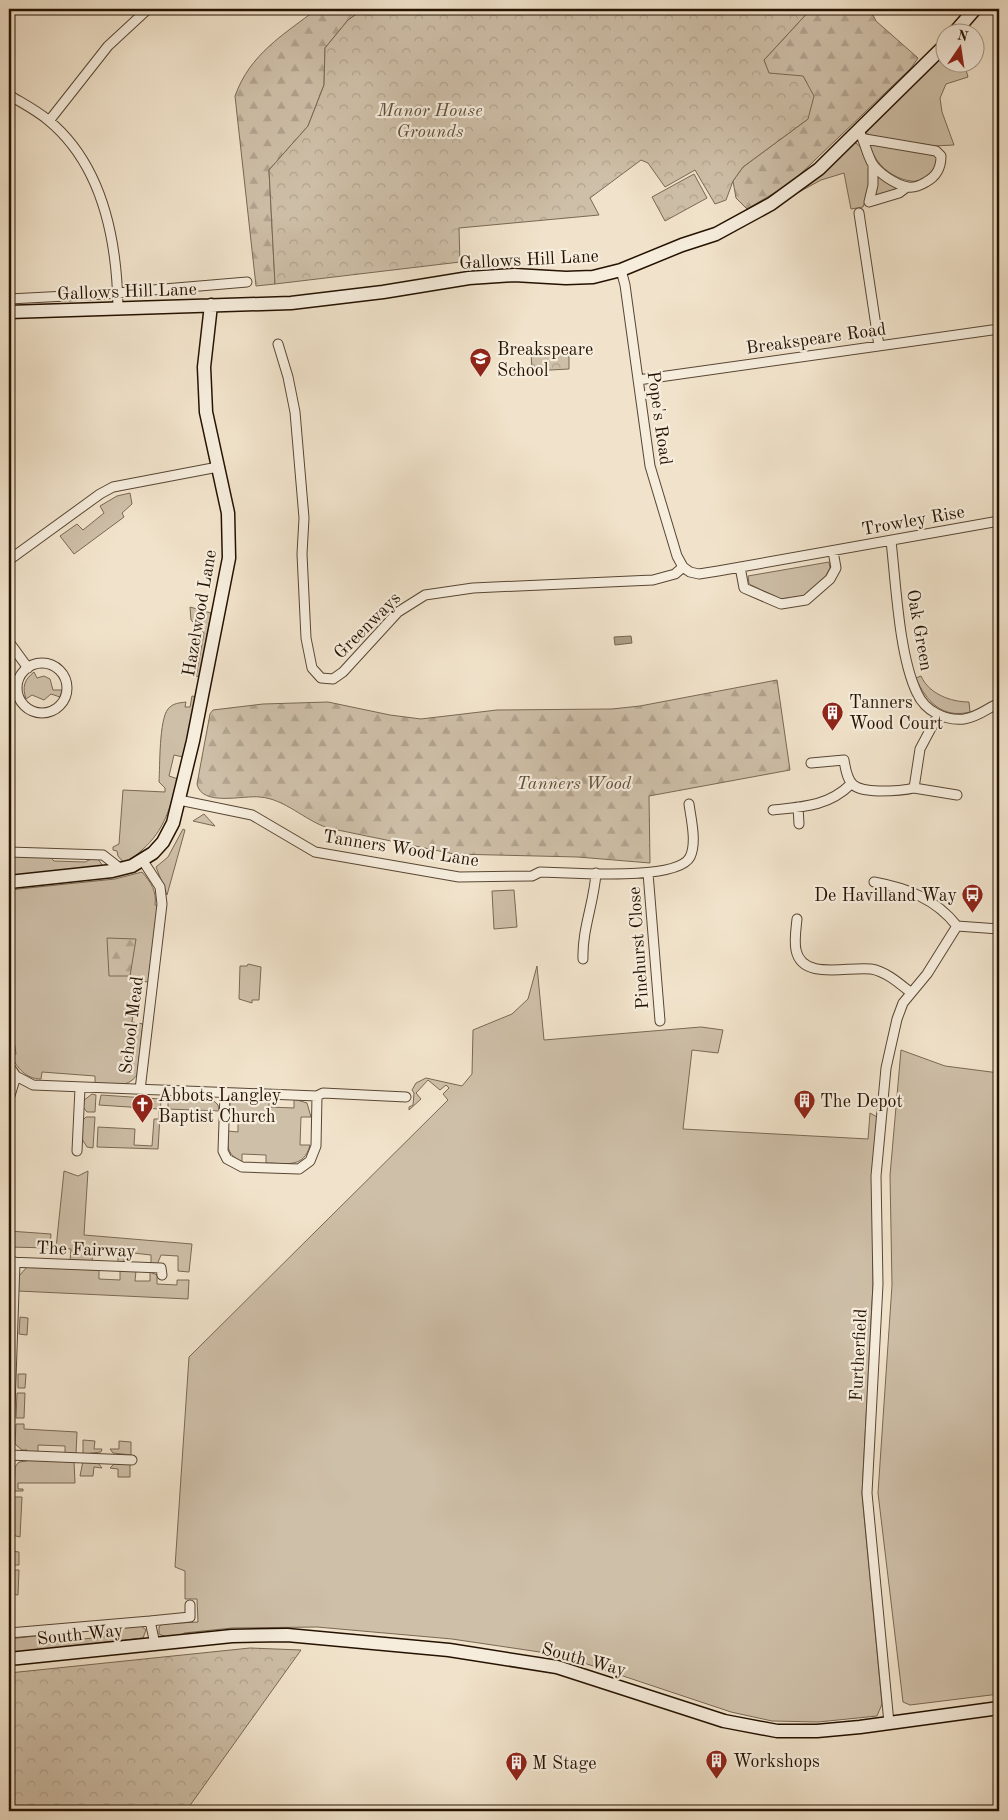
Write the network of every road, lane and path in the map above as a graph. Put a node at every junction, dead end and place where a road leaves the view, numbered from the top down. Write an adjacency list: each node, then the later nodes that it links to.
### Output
1 (148, 9): 6 (street)
2 (975, 9): 3 (street)
3 (964, 22)
4 (936, 55): 7 (street, Gallows Hill Lane)
5 (9, 95): 6 (street)
6 (49, 121): 13 (street)
7 (862, 135): 8 (street); 9 (street); 11 (street, Gallows Hill Lane)
8 (873, 165): 9 (street); 9 (street)
9 (907, 187)
10 (859, 213): 20 (street)
11 (621, 270): 15 (street, Gallows Hill Lane); 21 (street, Pope's Road)
12 (248, 282): 13 (street, Gallows Hill Lane)
13 (118, 293): 14 (street, Gallows Hill Lane); 16 (street)
14 (9, 299)
15 (211, 305): 16 (street, Gallows Hill Lane); 22 (street, Hazelwood Lane)
16 (118, 308): 17 (street, Gallows Hill Lane)
17 (9, 312)
18 (999, 330): 20 (street, Breakspeare Road)
19 (278, 344): 27 (street, Greenways)
20 (879, 346): 21 (street, Breakspeare Road)
21 (638, 380): 27 (street, Pope's Road)
22 (218, 466): 26 (street); 37 (street, Hazelwood Lane)
23 (999, 522): 24 (street, Trowley Rise)
24 (891, 541): 25 (street, Trowley Rise); 32 (street, Oak Green)
25 (833, 551): 28 (street, Trowley Rise); 28 (street)
26 (9, 560)
27 (683, 567): 28 (street, Trowley Rise)
28 (740, 567)
29 (9, 642): 30 (street)
30 (28, 668): 30 (street)
31 (999, 703): 32 (street)
32 (938, 715): 35 (street)
33 (811, 763): 34 (street)
34 (852, 784): 35 (street); 39 (street)
35 (914, 788): 36 (street)
36 (957, 795)
37 (179, 800): 43 (street, Hazelwood Lane); 45 (street, Tanners Wood Lane)
38 (689, 804): 46 (street, Tanners Wood Lane)
39 (798, 807): 40 (street); 41 (street)
40 (774, 810)
41 (799, 824)
42 (9, 852): 44 (street)
43 (143, 861): 44 (street, Hazelwood Lane); 58 (street, School Mead)
44 (121, 869): 47 (street, Hazelwood Lane)
45 (596, 873): 46 (street, Tanners Wood Lane); 52 (street)
46 (648, 873): 54 (street, Pinehurst Close)
47 (9, 882)
48 (874, 882): 50 (street)
49 (797, 919): 53 (street)
50 (957, 926): 51 (street); 53 (street, Furtherfield)
51 (999, 929)
52 (584, 959)
53 (910, 992): 76 (street, Furtherfield)
54 (660, 1021)
55 (9, 1066): 56 (street)
56 (16, 1076): 57 (street, School Mead); 62 (street)
57 (80, 1088): 58 (street, School Mead); 63 (street)
58 (140, 1090): 59 (street)
59 (226, 1092): 60 (street); 60 (street)
60 (317, 1096): 61 (street)
61 (406, 1097)
62 (9, 1098)
63 (76, 1151)
64 (12, 1262): 65 (street, The Fairway); 66 (street)
65 (163, 1268)
66 (9, 1398): 67 (street)
67 (9, 1437)
68 (9, 1455): 69 (street)
69 (132, 1460)
70 (190, 1605): 71 (street, South Way)
71 (150, 1621): 72 (street, South Way); 73 (street)
72 (9, 1633)
73 (155, 1644): 74 (street, South Way); 76 (street, South Way)
74 (9, 1659)
75 (999, 1708): 76 (street, South Way)
76 (889, 1723)

